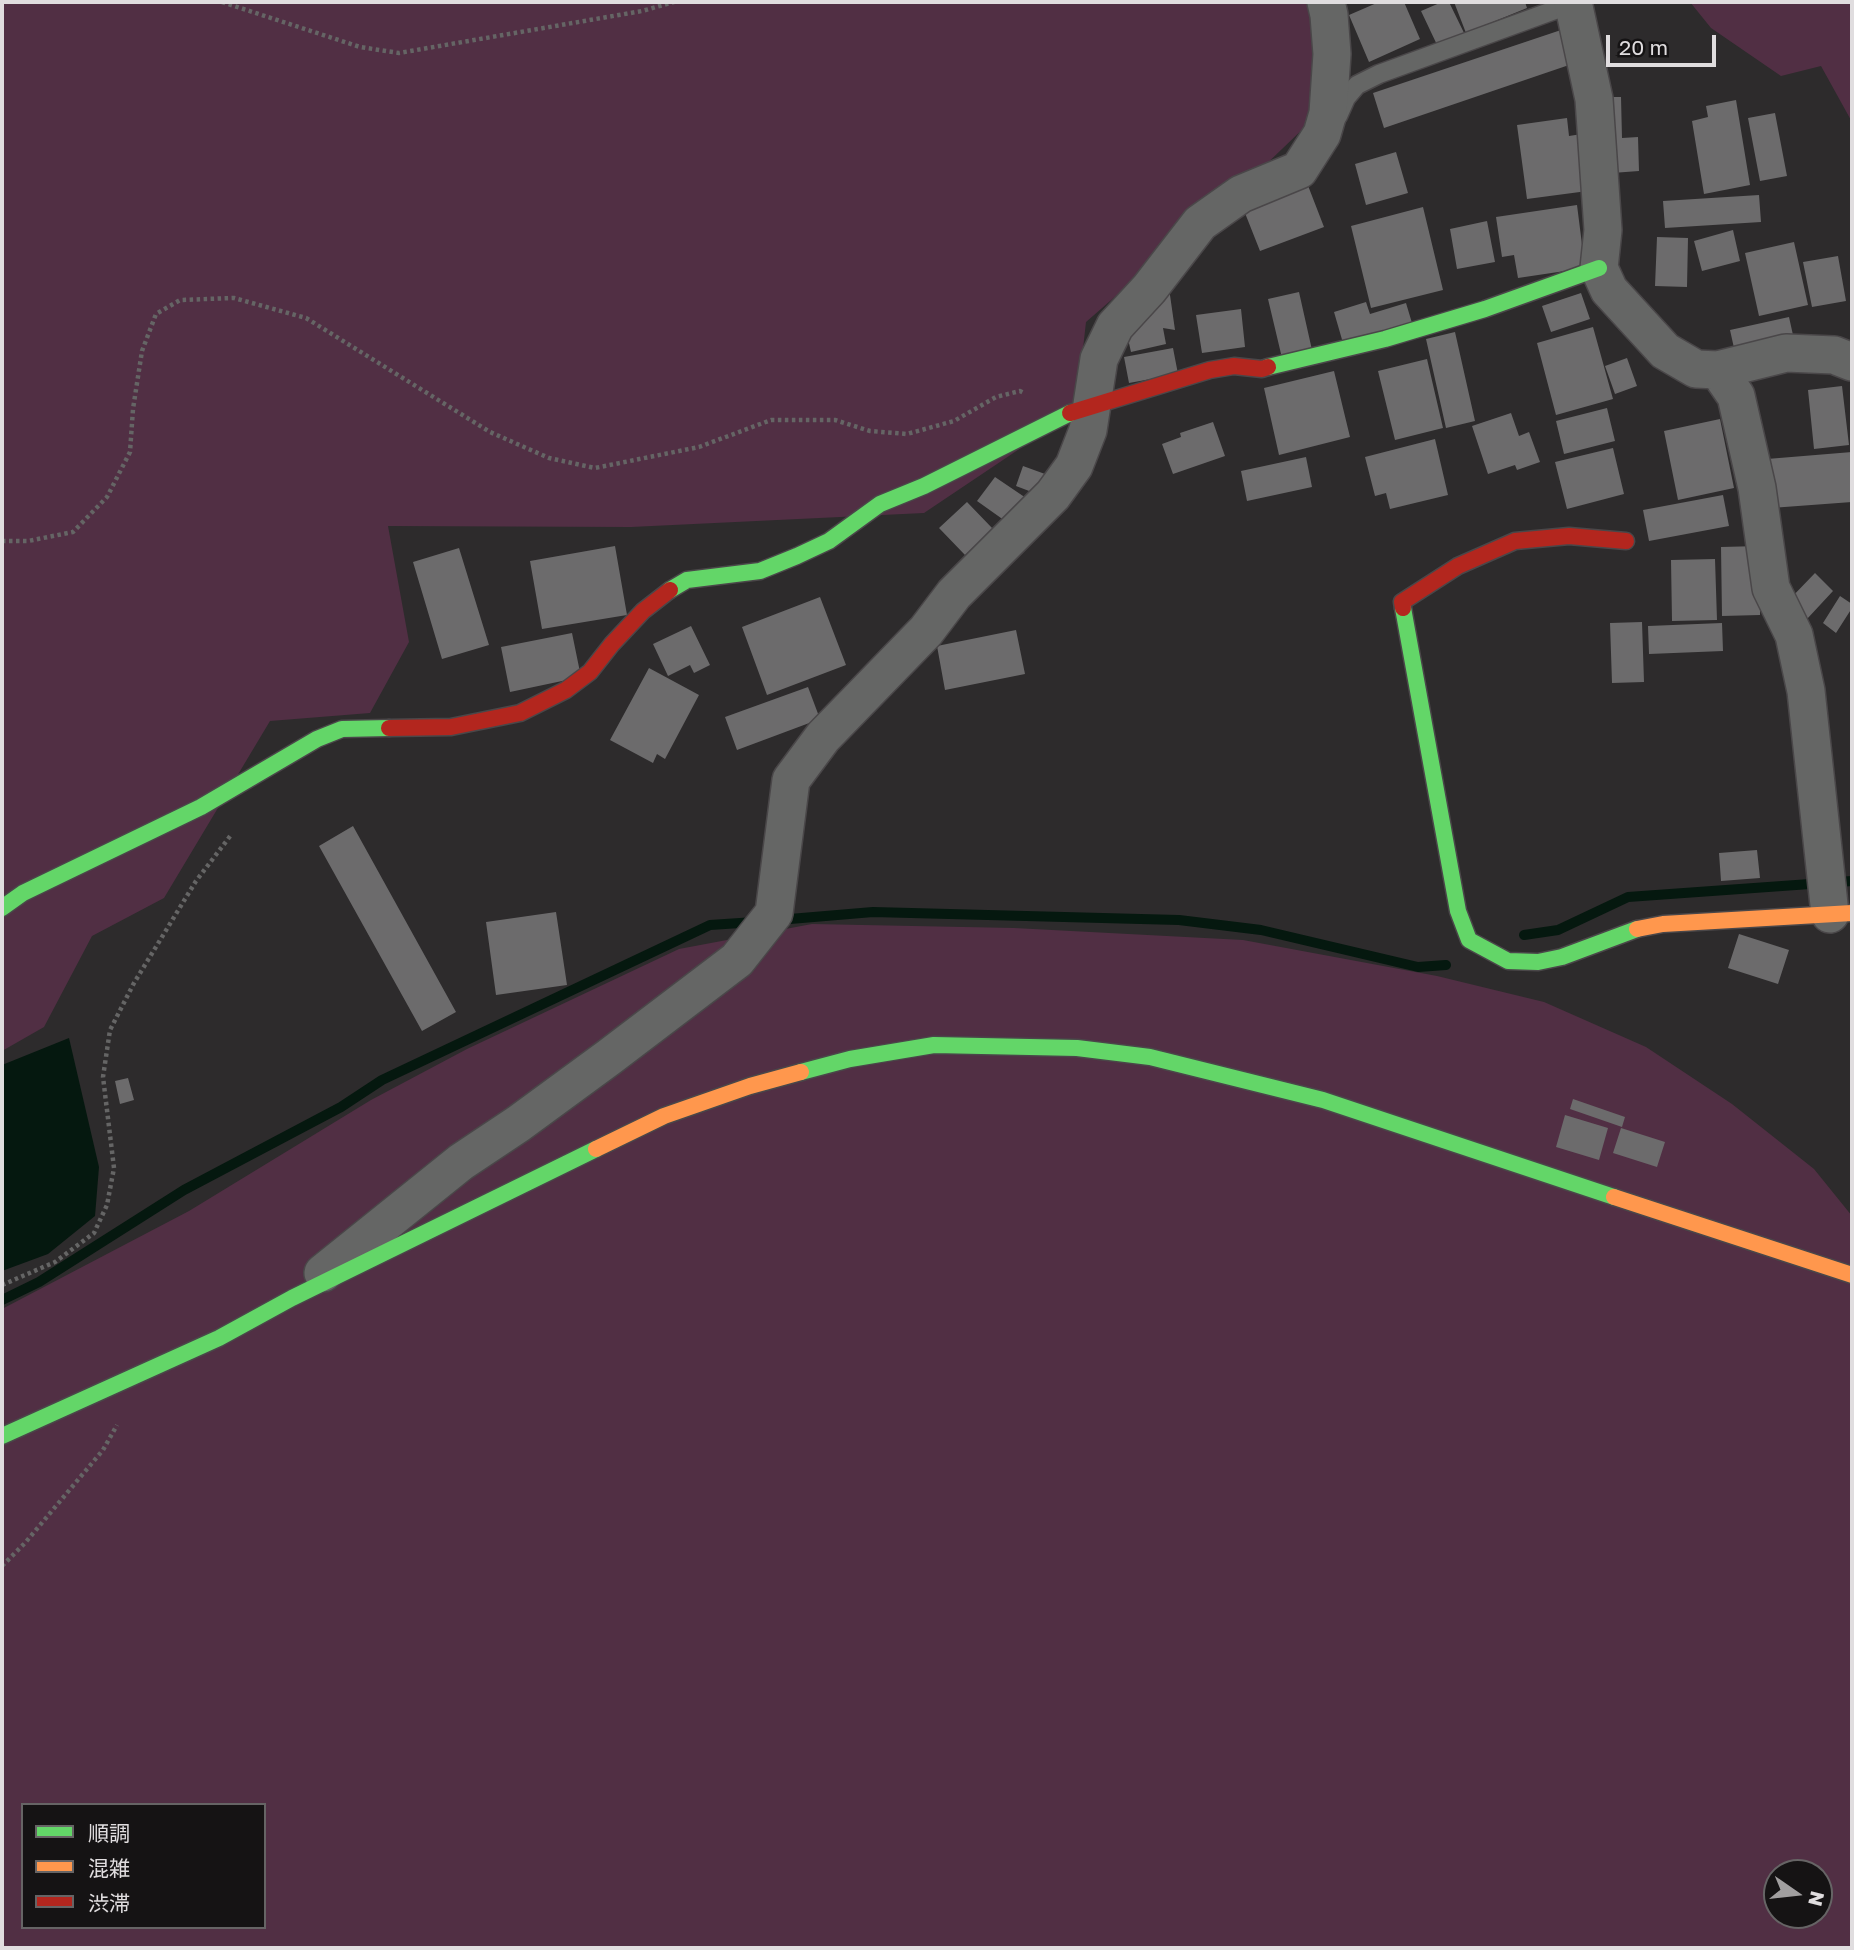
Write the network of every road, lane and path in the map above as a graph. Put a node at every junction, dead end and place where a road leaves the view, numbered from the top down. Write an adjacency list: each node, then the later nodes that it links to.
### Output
1 (222, 2): 2 (path)
2 (674, 2)
3 (1326, 2): 5 (street)
4 (1574, 2): 5 (lane); 6 (street)
5 (1322, 134): 9 (street)
6 (1599, 268): 8 (street); 9 (street)
7 (1852, 362): 8 (street)
8 (1718, 370): 14 (street)
9 (1077, 412): 10 (path); 13 (street); 17 (street)
10 (2, 541)
11 (1626, 541): 14 (street)
12 (237, 827): 16 (path)
13 (2, 908)
14 (1841, 914)
15 (1852, 1275): 17 (street)
16 (2, 1285)
17 (292, 1298): 18 (street)
18 (150, 1367): 19 (street); 20 (path)
19 (2, 1436)
20 (2, 1566)

